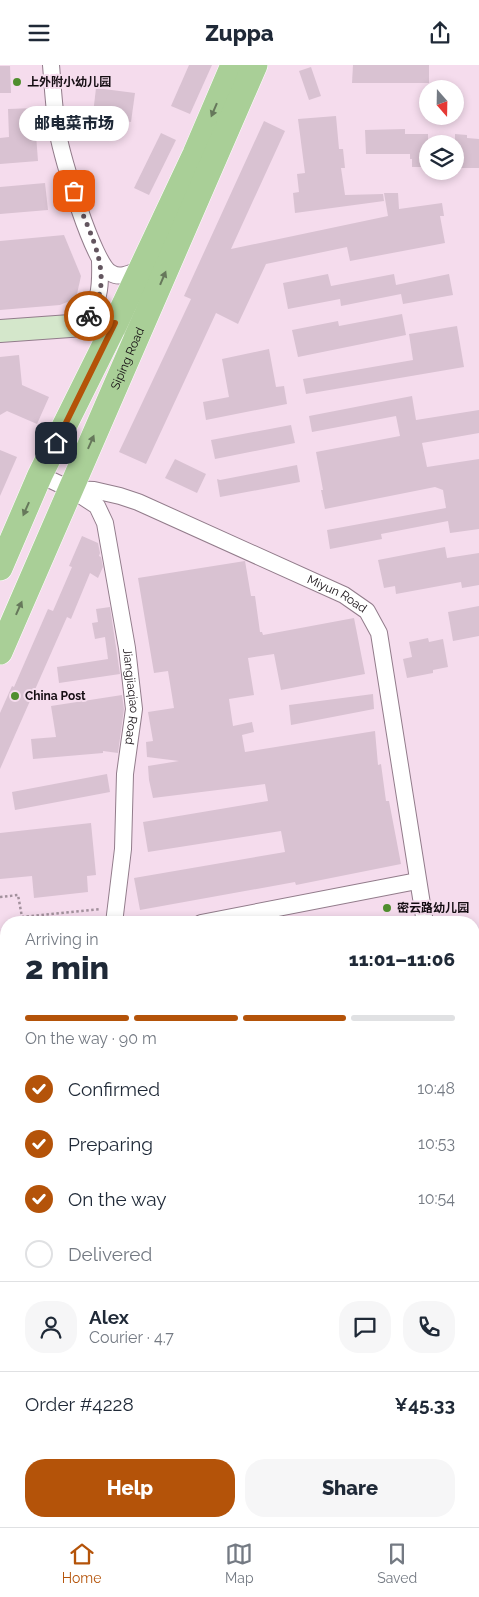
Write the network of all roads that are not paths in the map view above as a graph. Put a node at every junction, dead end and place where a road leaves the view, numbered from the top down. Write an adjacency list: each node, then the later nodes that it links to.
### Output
1 (51, 65): 4 (street)
2 (233, 65): 5 (main road, Siping Road, one-way to 5)
3 (254, 65): 7 (main road, Siping Road, one-way to 3)
4 (100, 261): 5 (street); 8 (street)
5 (140, 269): 6 (main road, Siping Road)
6 (115, 323): 7 (street); 8 (street); 10 (main road, Siping Road)
7 (144, 323): 11 (main road, Siping Road, one-way to 7)
8 (84, 325): 9 (street)
9 (0, 331)
10 (40, 475): 11 (street, Miyun Road); 12 (main road, Siping Road, one-way to 12)
11 (70, 489): 13 (main road, Siping Road, one-way to 11); 14 (street, Miyun Road); 15 (street, Jiangjiaqiao Road)
12 (0, 568)
13 (0, 652)
14 (417, 881): 16 (street); 17 (street, Miyun Road)
15 (114, 915)
16 (237, 916)
17 (424, 916)

